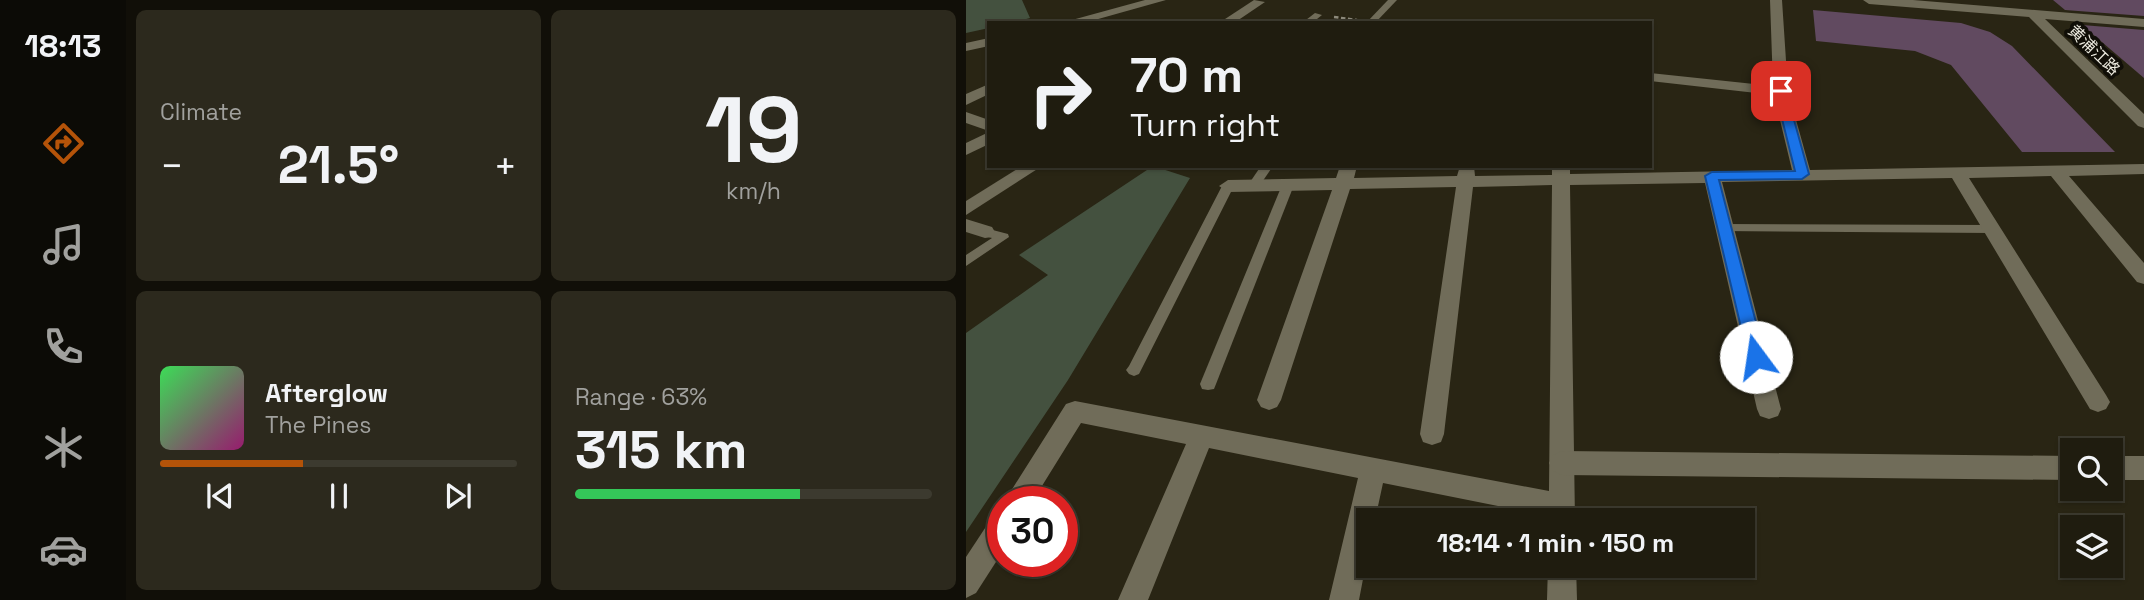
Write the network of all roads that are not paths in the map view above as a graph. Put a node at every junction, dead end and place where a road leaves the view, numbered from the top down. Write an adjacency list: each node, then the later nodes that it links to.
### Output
1 (1160, 0): 9 (street)
2 (1393, 0): 13 (lane)
3 (1776, 0): 19 (street)
4 (1869, 0): 8 (street)
5 (2024, 0): 8 (street, 黄浦江路)
6 (1259, 2): 11 (street)
7 (1318, 15): 12 (lane)
8 (2032, 15): 14 (street); 22 (street, 黄浦江路)
9 (1105, 18): 10 (street)
10 (1082, 21)
11 (1228, 21)
12 (1309, 21)
13 (1372, 21)
14 (2144, 23)
15 (987, 42): 16 (street)
16 (966, 47)
17 (1652, 77): 19 (street)
18 (987, 89): 20 (street)
19 (1781, 91): 33 (street)
20 (966, 100)
21 (966, 117): 23 (street)
22 (2144, 123)
23 (987, 125)
24 (987, 138): 25 (street)
25 (966, 150)
26 (1031, 168): 39 (street)
27 (1266, 168): 37 (lane)
28 (2144, 169): 29 (street)
29 (2054, 170): 30 (street); 44 (street)
30 (1957, 172): 33 (street); 42 (street)
31 (1561, 173): 32 (street); 35 (street); 52 (street)
32 (1467, 174): 34 (street); 50 (street)
33 (1802, 174): 35 (street)
34 (1346, 175): 36 (street); 47 (street)
35 (1712, 176): 40 (street)
36 (1288, 184): 37 (street); 46 (lane)
37 (1254, 185): 38 (street)
38 (1228, 186): 45 (lane)
39 (966, 209)
40 (1724, 228): 42 (lane); 49 (street)
41 (975, 229): 43 (lane)
42 (1992, 229): 48 (street)
43 (966, 261)
44 (2144, 277)
45 (1134, 370)
46 (1208, 384)
47 (1269, 400)
48 (2098, 402)
49 (1769, 409)
50 (1432, 434)
51 (1202, 436): 56 (street); 57 (street); 63 (street)
52 (1562, 463): 53 (street); 59 (street)
53 (2060, 468)
54 (2123, 468): 55 (street)
55 (2144, 468)
56 (1373, 470): 58 (street); 64 (street)
57 (1027, 486)
58 (1540, 508)
59 (1562, 508)
60 (987, 550): 62 (street)
61 (1562, 578): 65 (street)
62 (966, 583)
63 (1133, 600)
64 (1344, 600)
65 (1562, 600)

